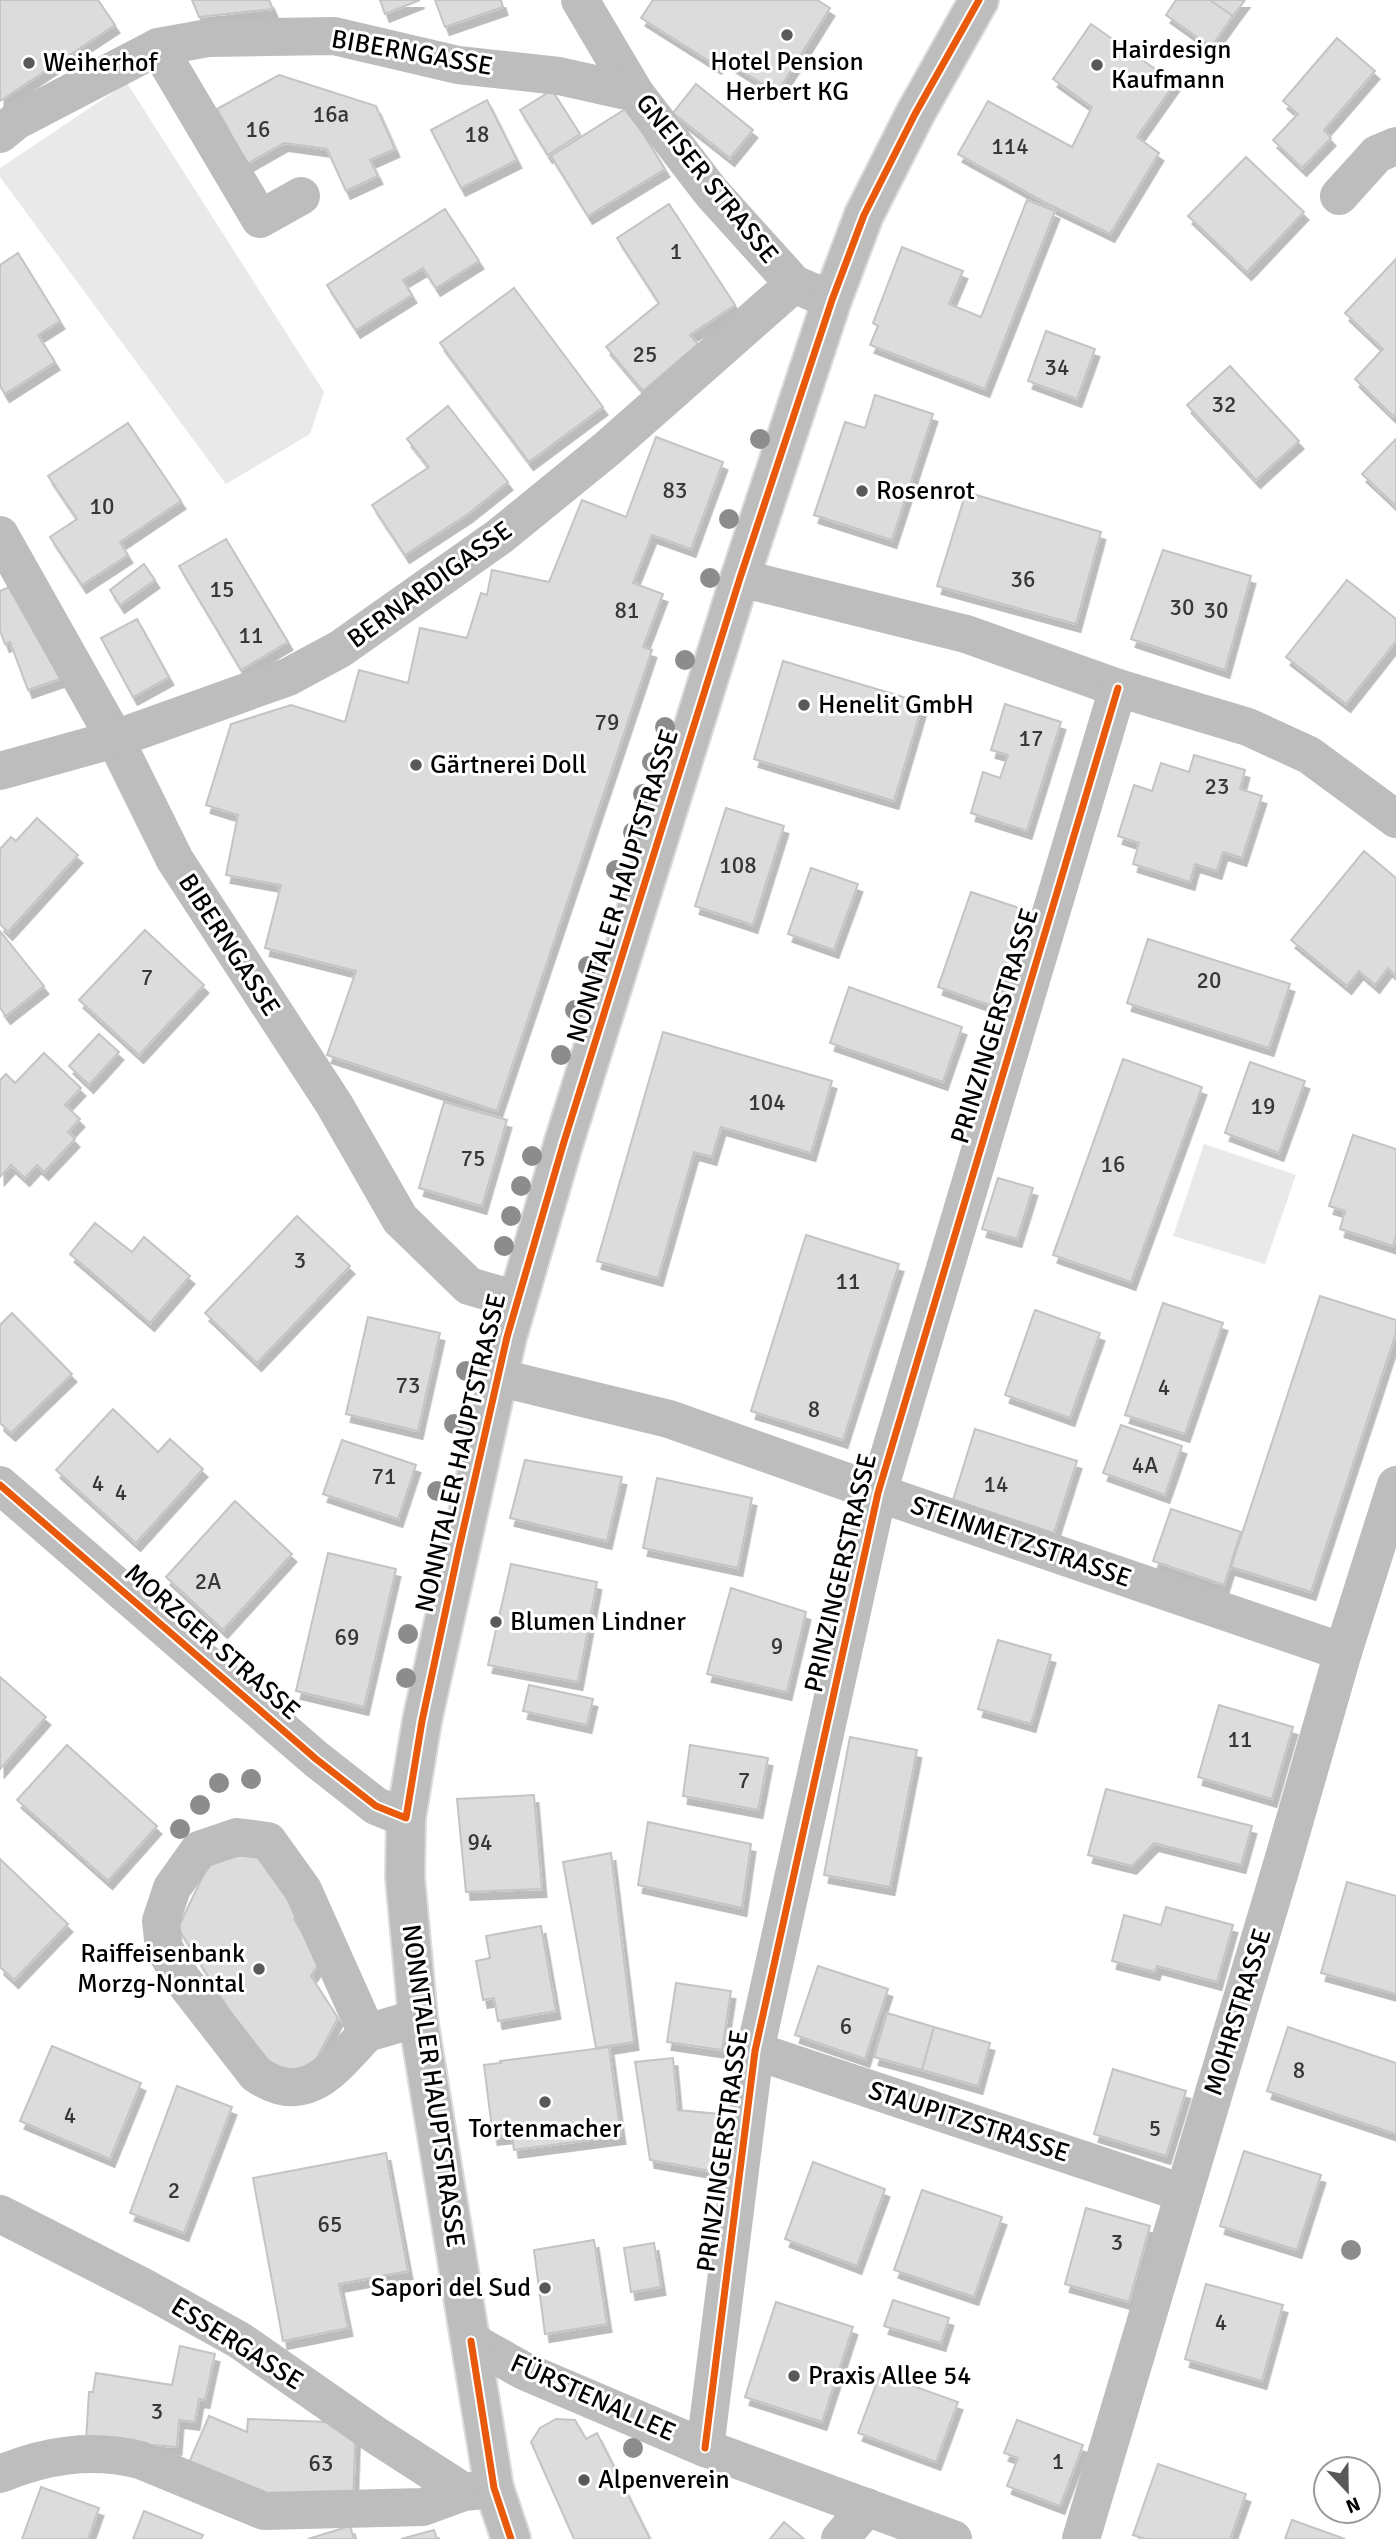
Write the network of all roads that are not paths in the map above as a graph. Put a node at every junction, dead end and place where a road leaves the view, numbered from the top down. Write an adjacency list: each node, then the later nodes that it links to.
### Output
1 (580, 0): 4 (street, GNEISER STRASSE)
2 (979, 0): 10 (street, NONNTALER HAUPTSTRASSE)
3 (158, 47): 4 (street, BIBERNGASSE); 5 (street, BIBERNGASSE); 7 (street)
4 (635, 93): 9 (street, GNEISER STRASSE)
5 (0, 134)
6 (1396, 146): 8 (street)
7 (301, 196)
8 (1339, 197)
9 (794, 284): 10 (street, GNEISER STRASSE); 14 (street, BERNARDIGASSE)
10 (832, 300): 12 (street, NONNTALER HAUPTSTRASSE)
11 (0, 535): 14 (street, BIBERNGASSE)
12 (740, 578): 13 (street); 17 (street, NONNTALER HAUPTSTRASSE)
13 (1118, 688): 16 (street); 21 (street, PRINZINGERSTRASSE)
14 (115, 739): 15 (street, BERNARDIGASSE); 17 (street, BIBERNGASSE)
15 (0, 771)
16 (1396, 819)
17 (517, 1300): 18 (street, NONNTALER HAUPTSTRASSE)
18 (497, 1377): 21 (street, STEINMETZSTRASSE); 23 (street, NONNTALER HAUPTSTRASSE)
19 (0, 1485): 23 (street, MORZGER STRASSE)
20 (1396, 1485): 22 (street, MOHRSTRASSE)
21 (878, 1493): 22 (street, STEINMETZSTRASSE); 26 (street, PRINZINGERSTRASSE)
22 (1343, 1652): 27 (street, MOHRSTRASSE)
23 (406, 1818): 24 (street, NONNTALER HAUPTSTRASSE)
24 (418, 2018): 25 (street); 29 (street, NONNTALER HAUPTSTRASSE)
25 (367, 2033): 25 (street)
26 (755, 2051): 27 (street, STAUPITZSTRASSE); 30 (street, PRINZINGERSTRASSE)
27 (1183, 2193): 37 (street, MOHRSTRASSE)
28 (0, 2214): 32 (street, ESSERGASSE)
29 (471, 2341): 30 (street, FÜRSTENALLEE); 32 (street, NONNTALER HAUPTSTRASSE)
30 (705, 2448): 33 (street, FÜRSTENALLEE)
31 (0, 2474): 32 (street)
32 (479, 2490): 34 (street, NONNTALER HAUPTSTRASSE)
33 (867, 2507): 35 (street); 36 (street, FÜRSTENALLEE)
34 (511, 2539)
35 (840, 2539)
36 (953, 2539)
37 (1081, 2539)

